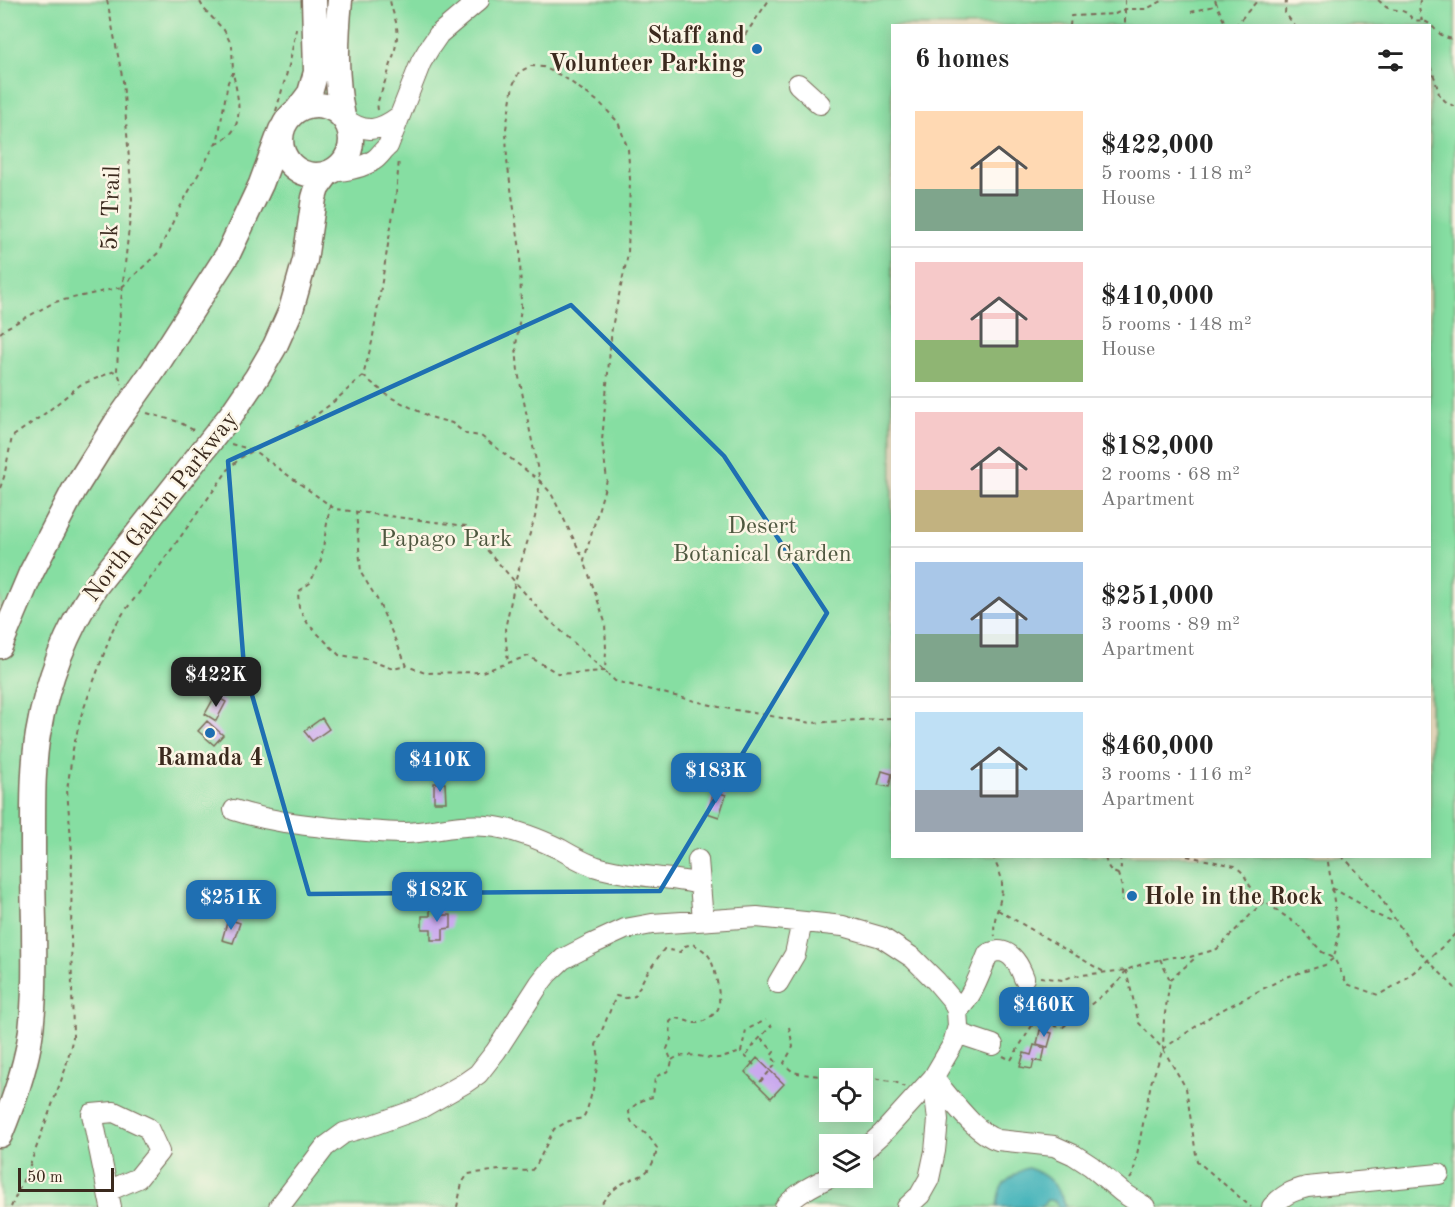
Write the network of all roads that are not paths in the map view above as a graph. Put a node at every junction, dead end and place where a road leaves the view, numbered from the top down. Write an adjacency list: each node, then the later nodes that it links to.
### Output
1 (314, 0): 6 (main road)
2 (340, 0): 8 (main road)
3 (479, 0): 7 (street)
4 (798, 84): 5 (street)
5 (820, 104)
6 (298, 109): 8 (main road); 9 (main road)
7 (390, 116): 8 (street); 10 (street)
8 (344, 118): 10 (main road)
9 (278, 123): 10 (main road); 11 (main road)
10 (329, 173): 23 (main road, North Galvin Parkway)
11 (0, 646)
12 (234, 810): 14 (street)
13 (698, 860): 14 (street)
14 (700, 884): 15 (street)
15 (703, 920): 16 (street); 27 (street)
16 (802, 922): 18 (street); 19 (street)
17 (1024, 978): 19 (street)
18 (778, 983)
19 (957, 1011): 20 (street)
20 (957, 1034): 21 (street); 22 (street)
21 (993, 1045)
22 (933, 1078): 24 (street); 29 (street); 30 (street)
23 (0, 1135)
24 (873, 1142)
25 (1439, 1174): 31 (street)
26 (819, 1182): 28 (street)
27 (279, 1207)
28 (785, 1207)
29 (907, 1207)
30 (1145, 1207)
31 (1272, 1207)

